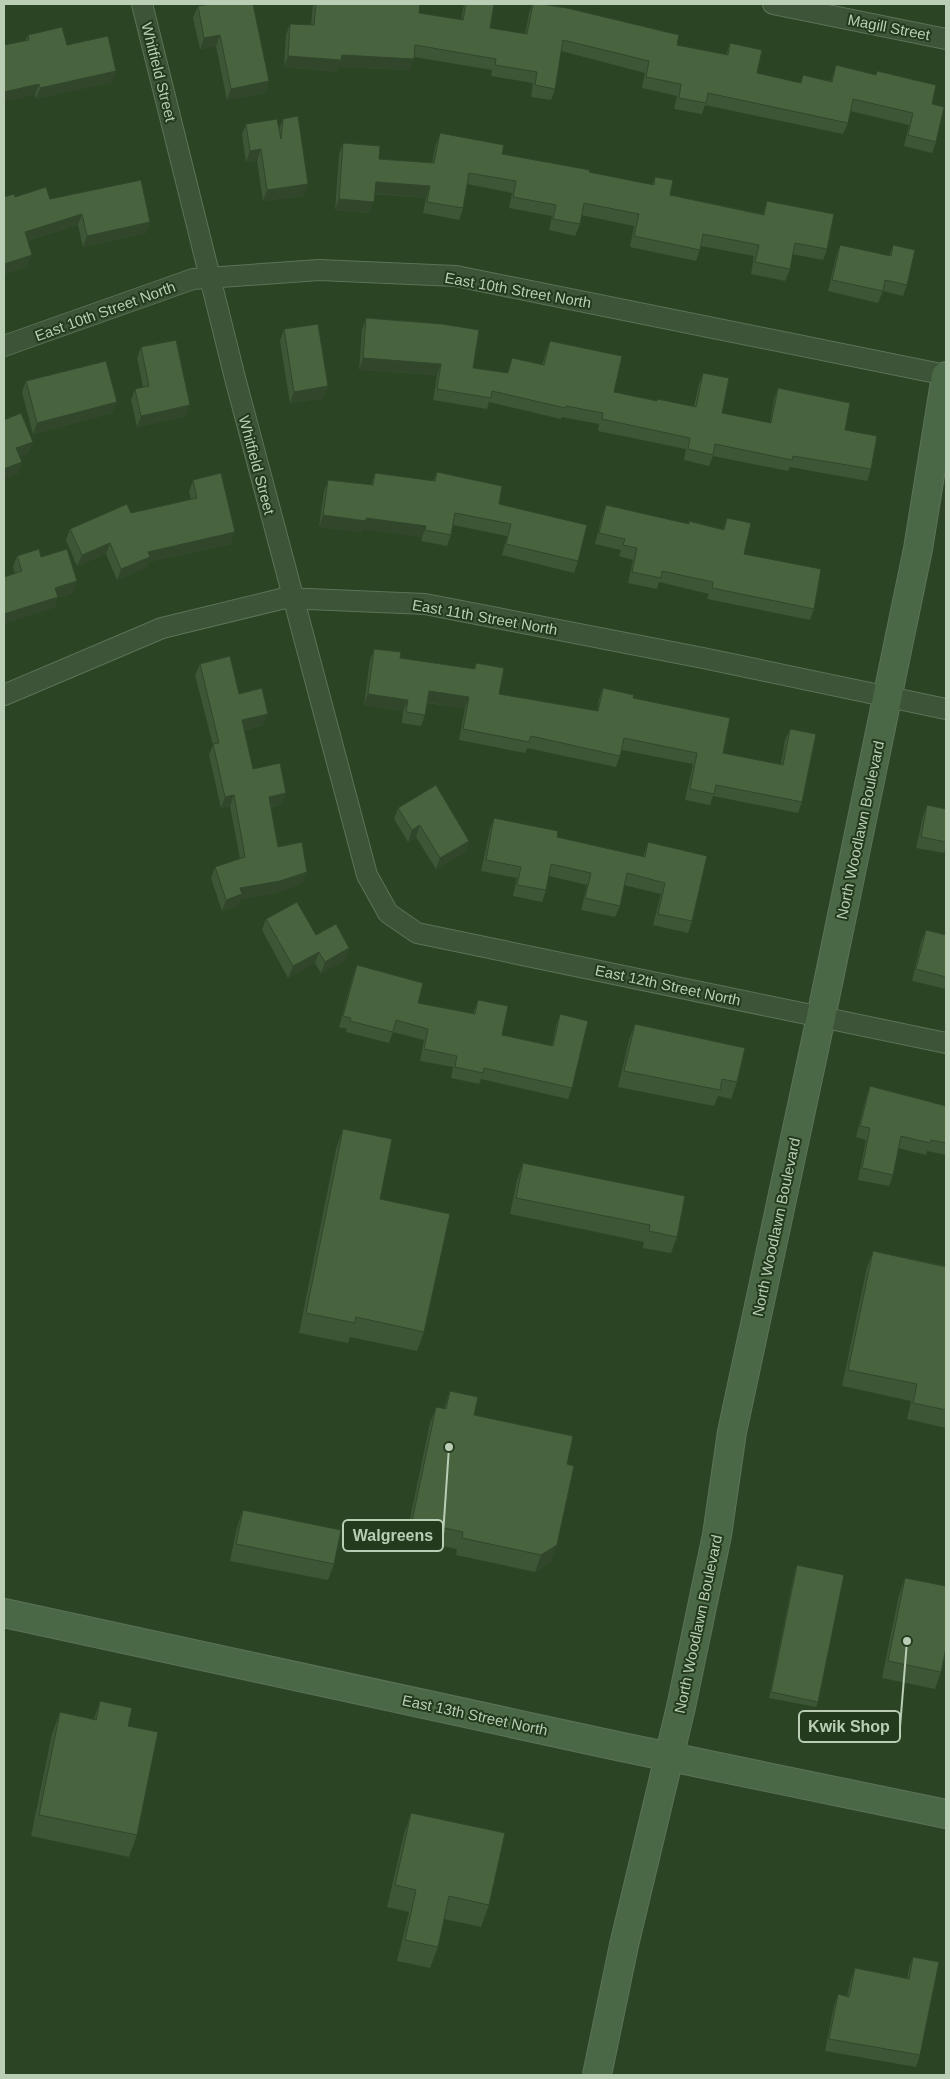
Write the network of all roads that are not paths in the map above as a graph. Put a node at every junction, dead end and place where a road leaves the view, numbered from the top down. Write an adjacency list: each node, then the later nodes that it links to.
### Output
1 (142, 4): 4 (street, Whitfield Street)
2 (773, 4): 3 (street, Magill Street)
3 (946, 39)
4 (210, 278): 5 (street, East 10th Street North); 6 (street, East 10th Street North); 7 (street, Whitfield Street)
5 (4, 346)
6 (946, 376): 9 (main road, North Woodlawn Boulevard)
7 (292, 598): 8 (street, East 11th Street North); 9 (street, East 11th Street North); 11 (street, Whitfield Street)
8 (4, 695)
9 (888, 697): 10 (street, East 11th Street North); 12 (main road, North Woodlawn Boulevard)
10 (946, 709)
11 (394, 917): 12 (street, East 12th Street North)
12 (821, 1017): 13 (street, East 12th Street North); 15 (main road, North Woodlawn Boulevard)
13 (946, 1043)
14 (4, 1616): 15 (main road, East 13th Street North)
15 (669, 1757): 16 (main road, East 13th Street North); 17 (main road, North Woodlawn Boulevard)
16 (946, 1814)
17 (596, 2075)

